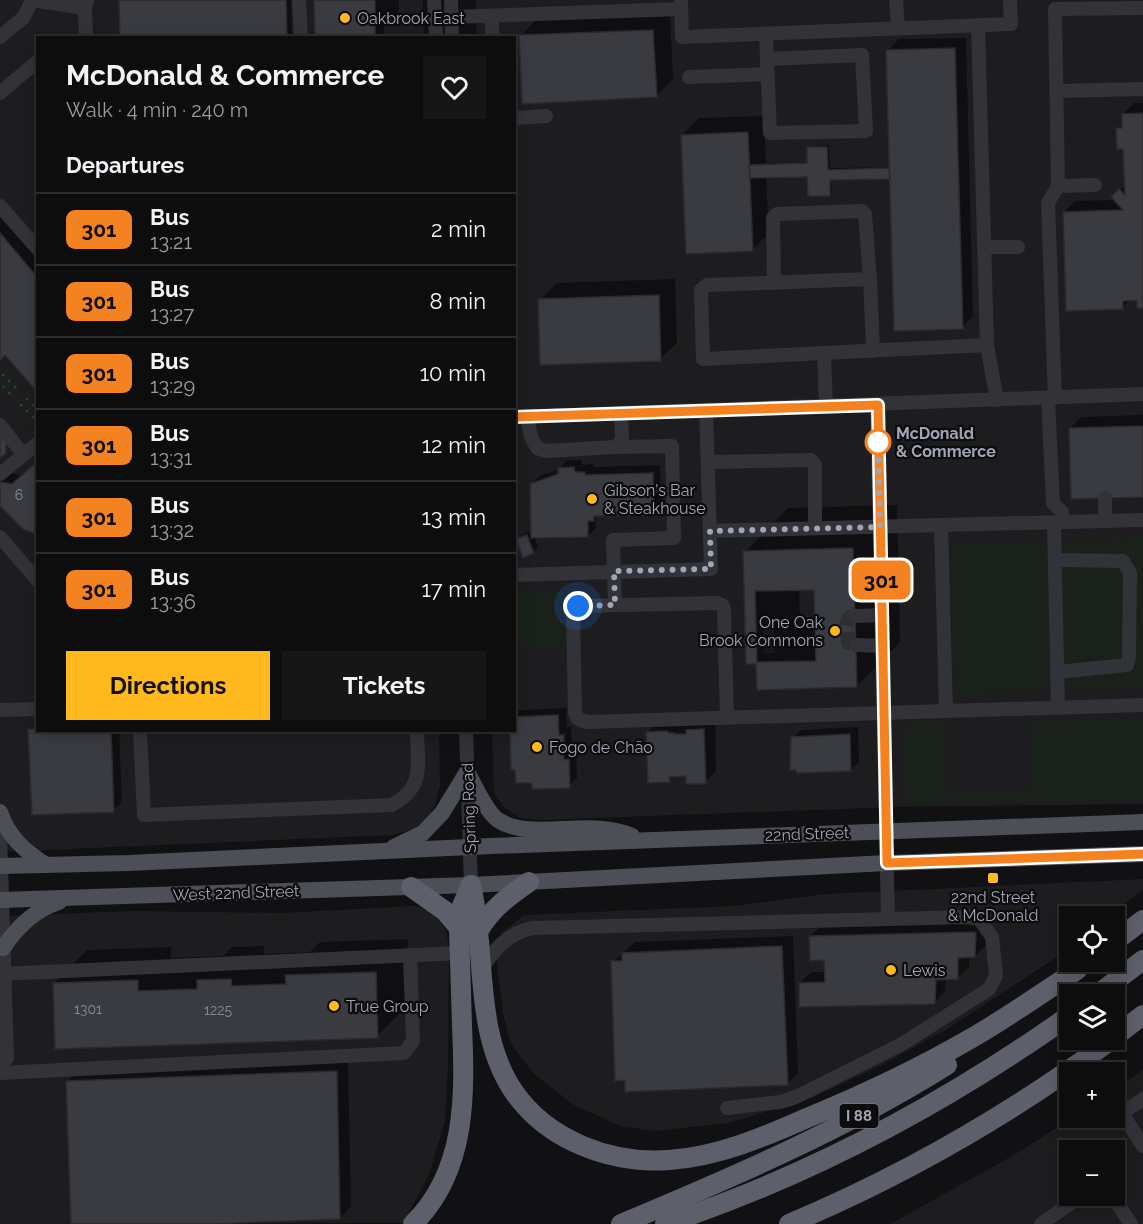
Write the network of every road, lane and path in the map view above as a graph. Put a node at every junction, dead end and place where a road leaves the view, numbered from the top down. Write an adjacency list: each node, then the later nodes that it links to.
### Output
1 (299, 0): 15 (street)
2 (434, 0): 16 (street)
3 (451, 0): 10 (street)
4 (896, 0): 12 (street)
5 (1010, 0): 11 (street)
6 (86, 4): 14 (street); 19 (street)
7 (681, 4): 9 (street); 13 (street)
8 (1143, 8): 25 (street)
9 (492, 16): 10 (street); 18 (street)
10 (452, 17): 17 (street)
11 (978, 25): 12 (street); 33 (street)
12 (898, 28): 13 (street)
13 (766, 34): 20 (street)
14 (87, 36)
15 (300, 36)
16 (436, 36)
17 (452, 36)
18 (493, 36)
19 (0, 37)
20 (767, 59): 22 (street); 22 (street)
21 (36, 63): 26 (street)
22 (768, 74): 23 (street)
23 (689, 77)
24 (1143, 89): 25 (street)
25 (1057, 91): 30 (street)
26 (0, 93)
27 (546, 116): 28 (street)
28 (516, 118)
29 (1095, 185): 30 (street)
30 (1058, 186): 41 (street)
31 (0, 206): 32 (street)
32 (36, 247)
33 (984, 247): 34 (street); 37 (street)
34 (1018, 247)
35 (870, 279): 36 (street); 36 (street); 38 (street)
36 (774, 283): 39 (street)
37 (987, 345): 38 (street); 42 (street)
38 (873, 351): 39 (street)
39 (824, 353): 44 (street)
40 (1143, 394): 41 (street)
41 (1052, 398): 42 (street); 55 (street)
42 (997, 400): 43 (street)
43 (878, 405): 44 (street); 59 (street)
44 (826, 406): 45 (street)
45 (706, 411): 46 (street); 52 (street)
46 (621, 414): 47 (street); 50 (street)
47 (521, 417): 50 (street)
48 (0, 424): 51 (street)
49 (36, 444): 51 (street)
50 (616, 447): 64 (street)
51 (23, 454): 53 (street)
52 (708, 462): 60 (street); 61 (street)
53 (0, 474)
54 (1105, 498): 57 (street)
55 (1059, 519): 57 (street); 58 (street); 63 (street)
56 (1143, 520): 57 (street)
57 (1105, 521)
58 (941, 525): 59 (street); 77 (street)
59 (880, 527): 60 (street); 68 (street)
60 (815, 528): 61 (street)
61 (710, 531): 64 (street)
62 (0, 537): 66 (street)
63 (1055, 560): 72 (street); 72 (street)
64 (614, 571): 65 (street); 67 (street)
65 (516, 575)
66 (36, 579)
67 (615, 605): 79 (street); 79 (street)
68 (882, 615): 69 (street); 71 (street)
69 (855, 616)
70 (856, 645): 71 (street)
71 (882, 646): 78 (street)
72 (1057, 672): 74 (street)
73 (1143, 705): 74 (street)
74 (1058, 708): 77 (street)
75 (36, 709): 76 (street)
76 (0, 710)
77 (946, 711): 78 (street)
78 (884, 712): 79 (street); 86 (street)
79 (727, 718)
80 (140, 732): 81 (street)
81 (417, 732)
82 (466, 732): 83 (street, Spring Road)
83 (467, 772): 88 (main road); 89 (street, Spring Road); 90 (main road)
84 (0, 812): 93 (main road)
85 (1143, 822): 86 (main road, 22nd Street)
86 (886, 831): 88 (main road, 22nd Street); 92 (street)
87 (0, 833): 94 (street)
88 (641, 840): 89 (main road, 22nd Street)
89 (470, 847): 90 (main road, West 22nd Street); 96 (street, Spring Road)
90 (387, 851): 93 (main road, West 22nd Street)
91 (1143, 854): 92 (main road, 22nd Street)
92 (887, 863): 95 (main road, 22nd Street); 100 (street)
93 (46, 865): 94 (main road, West 22nd Street)
94 (0, 866): 99 (street)
95 (529, 882): 96 (main road, 22nd Street); 103 (highway)
96 (471, 885): 97 (main road, West 22nd Street); 102 (highway); 103 (highway)
97 (411, 887): 98 (main road, West 22nd Street); 102 (highway)
98 (68, 898): 99 (main road, West 22nd Street); 105 (main road)
99 (1, 900): 105 (street)
100 (888, 919): 109 (street); 121 (street)
101 (1143, 920): 104 (highway)
102 (459, 928): 106 (highway)
103 (479, 930): 109 (highway)
104 (1125, 934)
105 (3, 948): 112 (street)
106 (460, 953): 107 (street); 125 (highway)
107 (410, 955): 112 (street); 119 (street)
108 (1143, 960): 113 (highway)
109 (482, 969): 110 (highway)
110 (1073, 972)
111 (1074, 972): 126 (highway, I 88)
112 (2, 974): 118 (street)
113 (1111, 984)
114 (1143, 1016): 116 (highway)
115 (1059, 1022): 127 (highway, I 88)
116 (1125, 1029)
117 (1097, 1050): 128 (highway)
118 (0, 1064)
119 (0, 1072)
120 (1143, 1099): 122 (street)
121 (727, 1108)
122 (1143, 1146)
123 (1067, 1206): 129 (street)
124 (1119, 1206): 130 (street)
125 (413, 1224)
126 (621, 1224)
127 (665, 1224)
128 (789, 1224)
129 (1041, 1224)
130 (1131, 1224)

